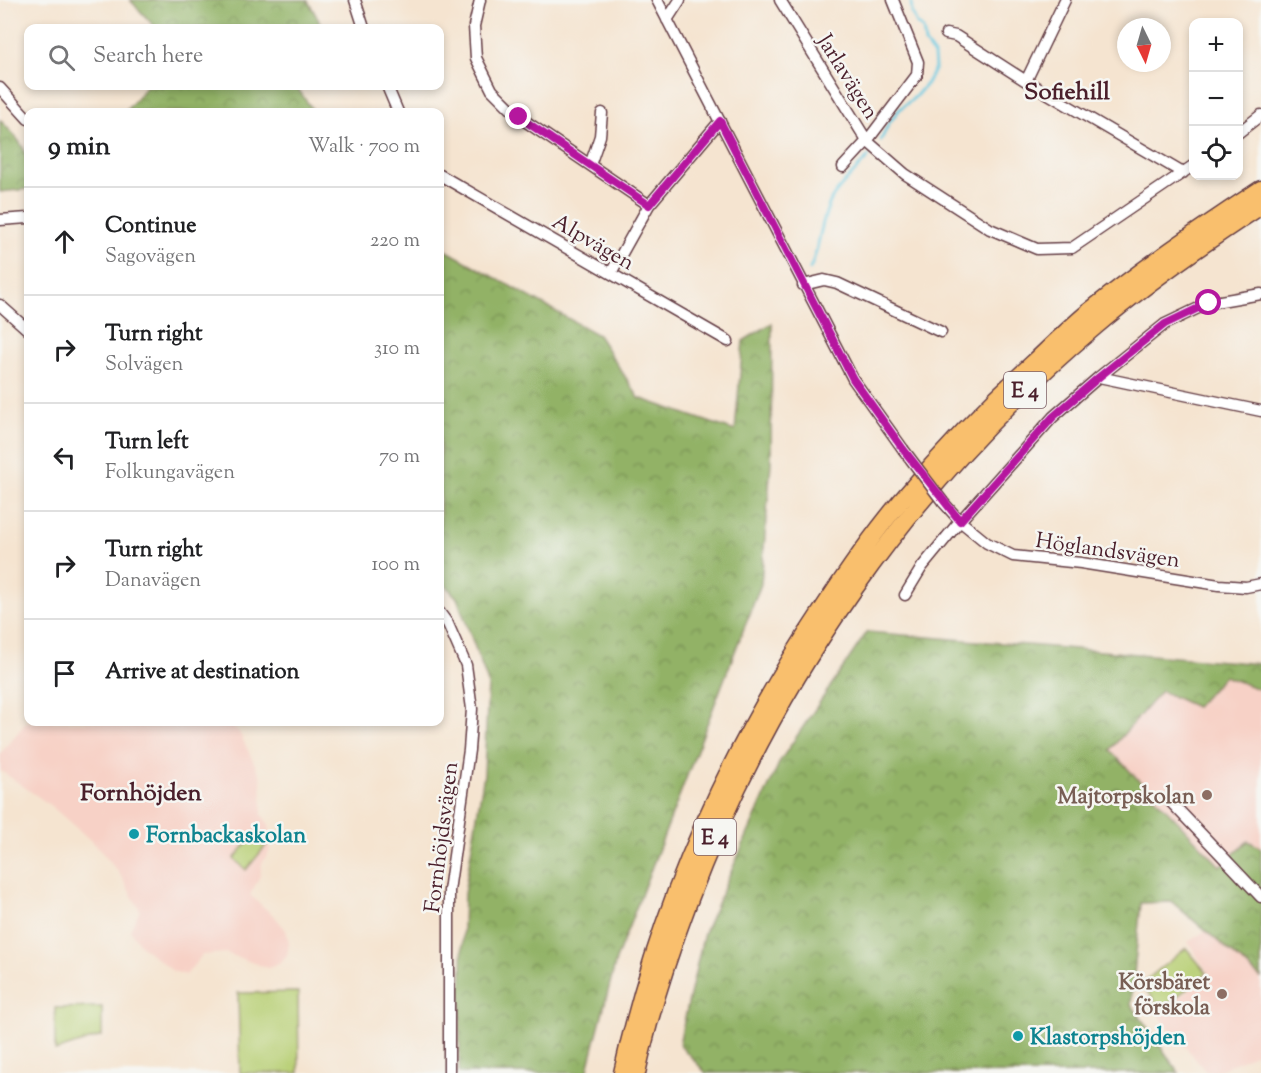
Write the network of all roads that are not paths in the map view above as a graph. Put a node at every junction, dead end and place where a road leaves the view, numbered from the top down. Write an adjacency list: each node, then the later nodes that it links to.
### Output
1 (355, 0): 9 (street)
2 (480, 0): 21 (street)
3 (657, 0): 8 (street, Höglandsvägen)
4 (680, 0): 8 (street)
5 (780, 0): 20 (street, Jarlavägen)
6 (893, 0): 20 (street)
7 (1065, 0): 11 (street)
8 (667, 20): 18 (street, Höglandsvägen)
9 (363, 24)
10 (946, 34): 11 (street)
11 (1026, 81): 24 (street)
12 (0, 88): 16 (street)
13 (389, 90): 14 (street)
14 (396, 108)
15 (602, 113): 21 (street)
16 (24, 115)
17 (1261, 115): 19 (street)
18 (720, 121): 27 (street); 32 (street, Höglandsvägen)
19 (1243, 130)
20 (867, 141): 22 (street); 24 (street, Jarlavägen)
21 (590, 165): 27 (street)
22 (843, 167)
23 (1189, 169): 24 (street, Jarlavägen)
24 (1183, 173)
25 (444, 177): 31 (street, Alpvägen)
26 (1261, 189): 47 (highway, E 4)
27 (649, 205): 31 (street)
28 (1261, 206): 48 (highway, E 4)
29 (24, 217): 30 (street)
30 (0, 220)
31 (611, 273): 37 (street, Alpvägen)
32 (804, 285): 36 (street); 40 (street, Höglandsvägen, bridge)
33 (1261, 294): 38 (street)
34 (0, 305): 35 (street)
35 (24, 326)
36 (941, 332)
37 (728, 341)
38 (1099, 377): 39 (street); 40 (street)
39 (1261, 411)
40 (960, 521): 41 (street, Höglandsvägen); 42 (street)
41 (1261, 584)
42 (905, 595)
43 (444, 618): 46 (street, Fornhöjdsvägen)
44 (1170, 801): 45 (street)
45 (1261, 897)
46 (449, 1073)
47 (622, 1073)
48 (637, 1073)

